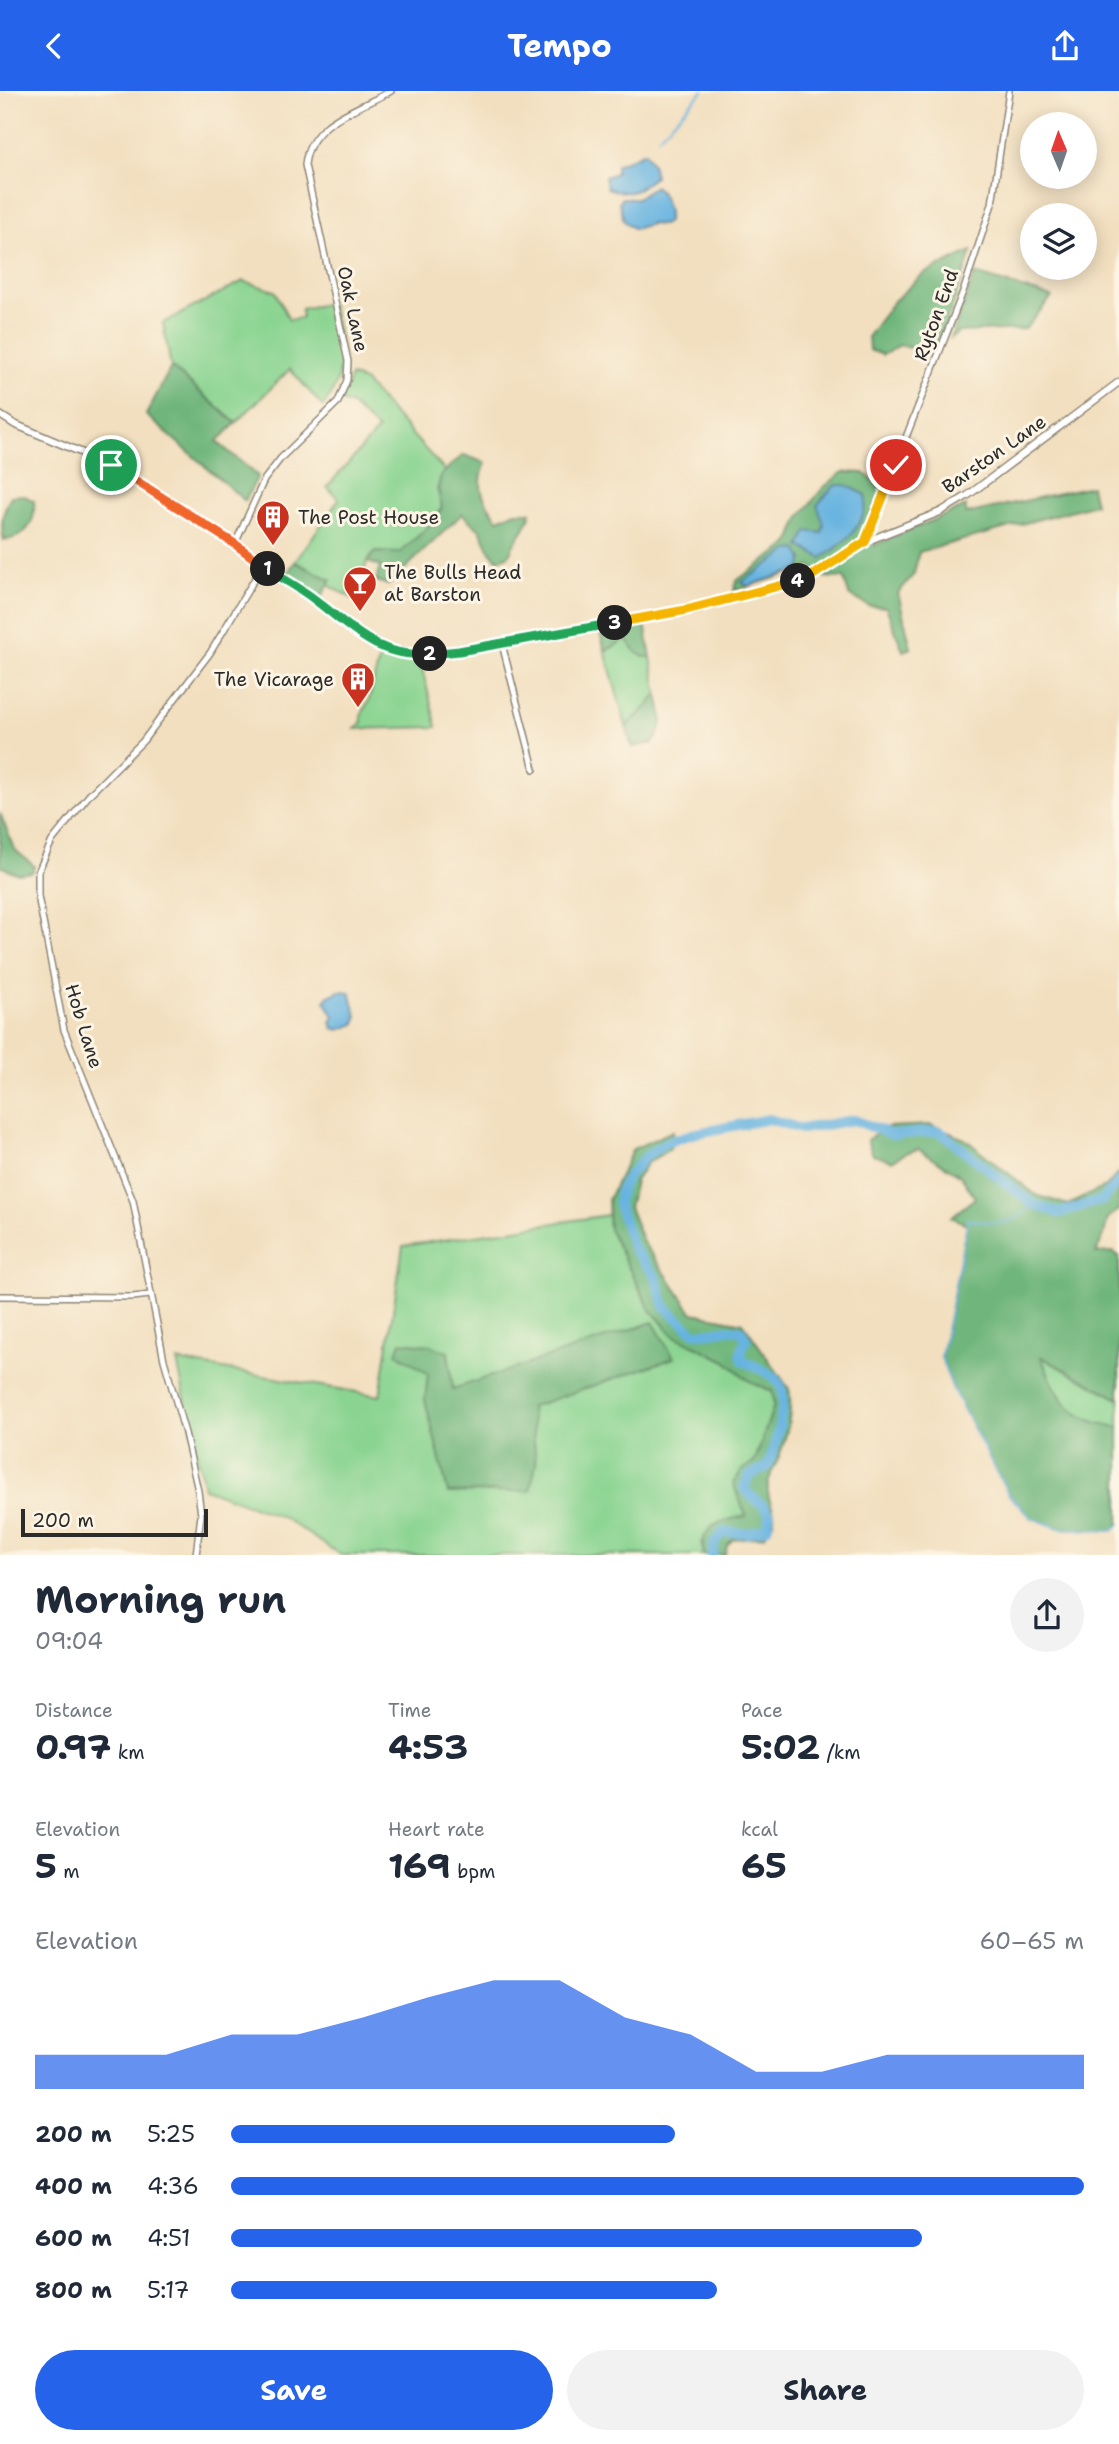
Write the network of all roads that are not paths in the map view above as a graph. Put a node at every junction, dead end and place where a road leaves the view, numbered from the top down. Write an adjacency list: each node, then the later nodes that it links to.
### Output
1 (391, 91): 6 (street, Oak Lane)
2 (1009, 91): 5 (street, Ryton End)
3 (1119, 382): 5 (street, Barston Lane)
4 (0, 415): 6 (street, Barston Lane)
5 (865, 542): 8 (street, Barston Lane)
6 (235, 544): 7 (street, Barston Lane)
7 (263, 565): 8 (street, Barston Lane); 10 (street, Hob Lane)
8 (502, 644): 9 (street)
9 (534, 769)
10 (150, 1295): 11 (street); 12 (street, Hob Lane)
11 (0, 1296)
12 (196, 1555)

